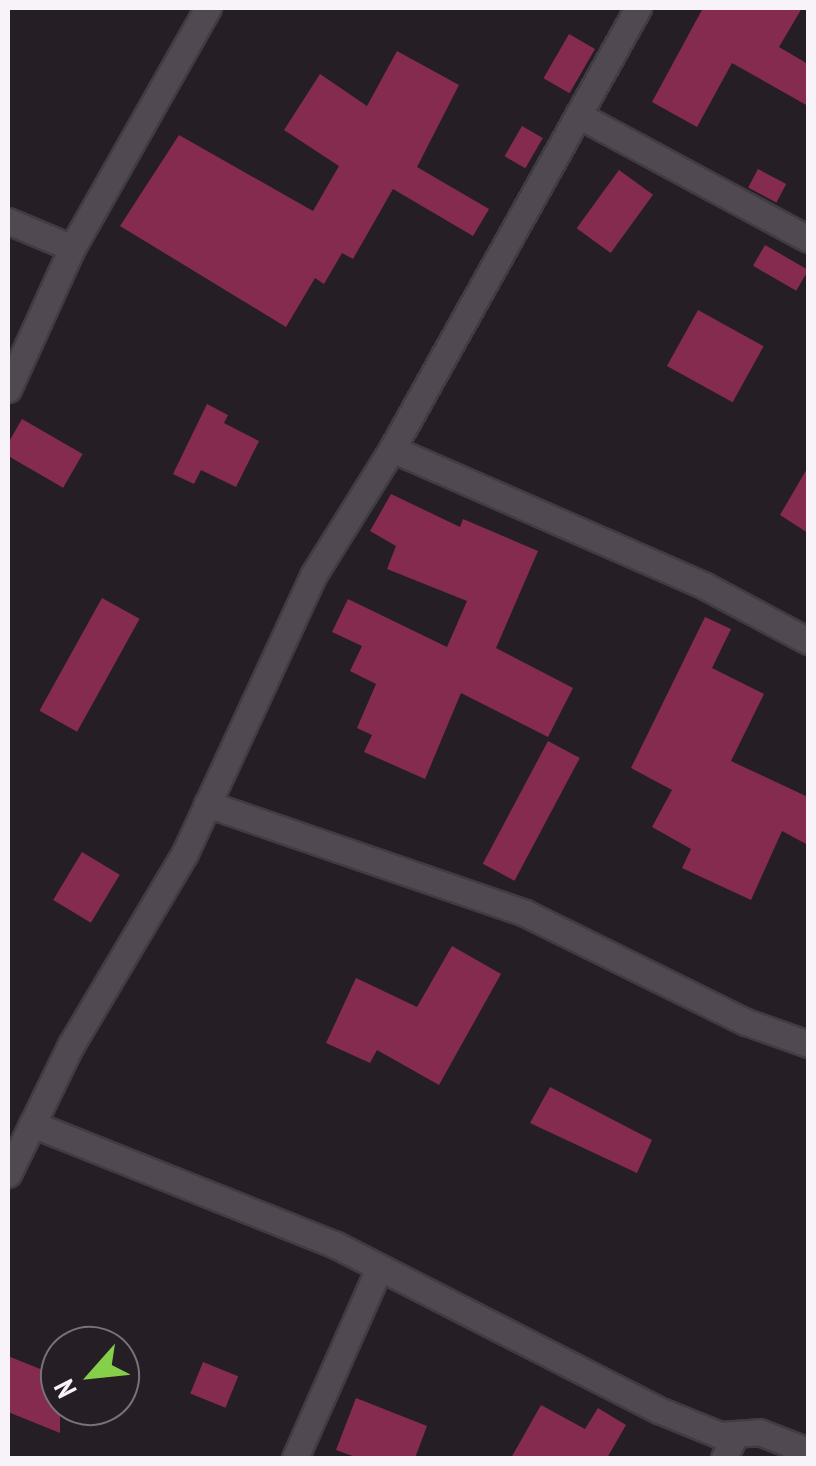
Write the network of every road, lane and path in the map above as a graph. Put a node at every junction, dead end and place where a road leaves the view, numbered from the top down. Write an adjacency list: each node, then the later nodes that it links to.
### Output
1 (208, 8): 6 (street)
2 (638, 8): 3 (street)
3 (578, 115): 5 (street); 8 (street)
4 (8, 221): 6 (street)
5 (808, 239)
6 (72, 248): 7 (street)
7 (8, 388)
8 (392, 449): 9 (street); 10 (street)
9 (808, 641)
10 (207, 804): 11 (street); 12 (street)
11 (808, 1044)
12 (32, 1124): 13 (street); 14 (street)
13 (8, 1174)
14 (379, 1268): 15 (street); 17 (street)
15 (735, 1434): 16 (street); 18 (street)
16 (808, 1451)
17 (295, 1458)
18 (724, 1458)

